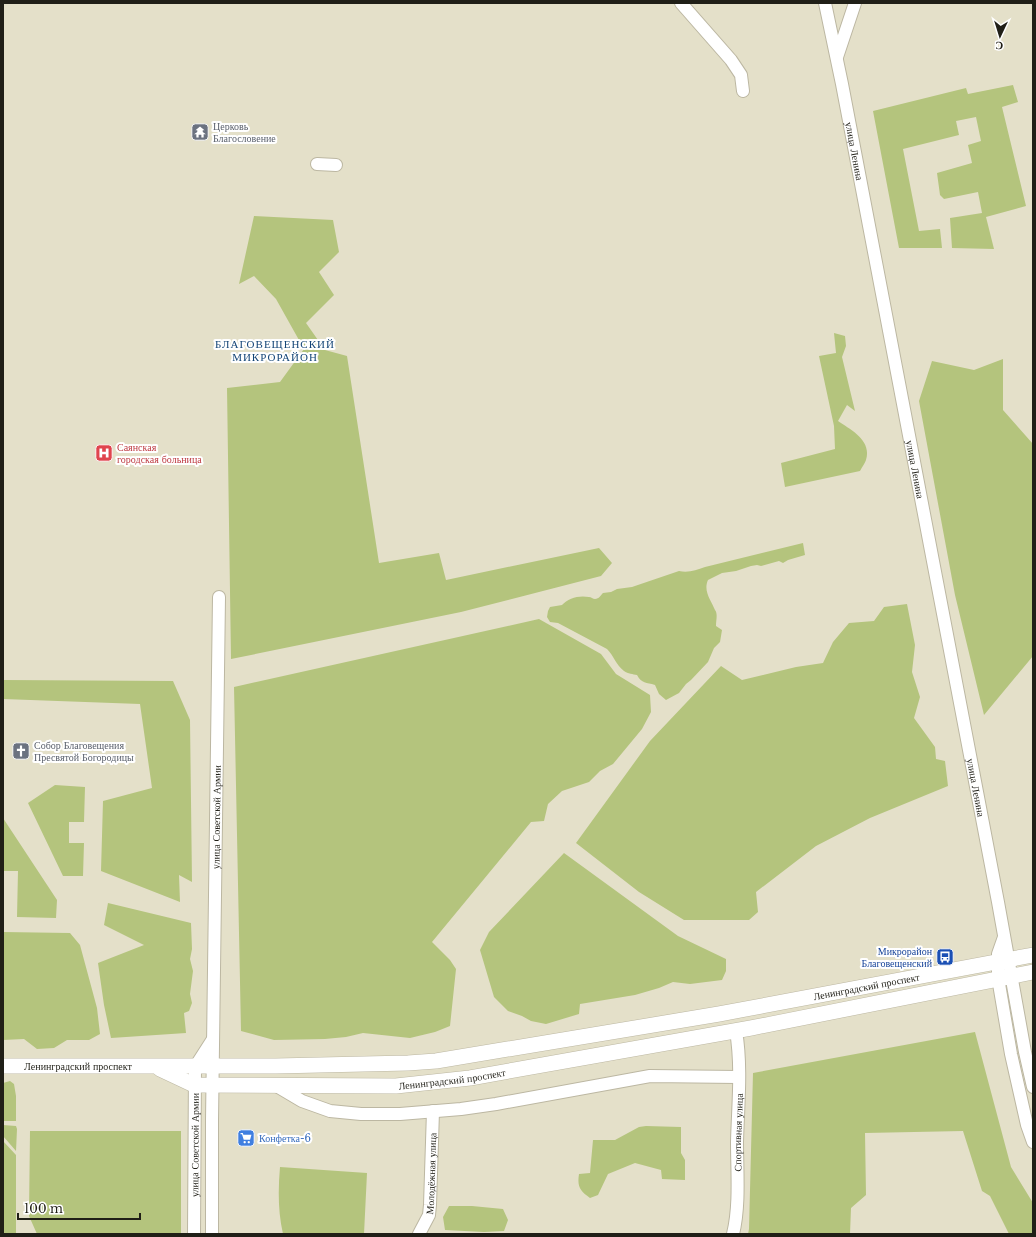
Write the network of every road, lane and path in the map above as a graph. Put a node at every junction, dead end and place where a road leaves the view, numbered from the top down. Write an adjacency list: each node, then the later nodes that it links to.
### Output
1 (680, 3): 5 (street)
2 (825, 3): 4 (street, улица Ленина)
3 (855, 3): 4 (street)
4 (836, 58): 10 (street, улица Ленина)
5 (743, 91)
6 (317, 164): 7 (street)
7 (336, 165)
8 (219, 597): 16 (street, улица Советской Армии)
9 (1033, 955): 10 (main road, Ленинградский проспект)
10 (1003, 961): 12 (street, улица Ленина); 13 (main road, Ленинградский проспект)
11 (1033, 972): 12 (main road, Ленинградский проспект)
12 (1005, 977): 14 (main road, Ленинградский проспект); 25 (street, улица Ленина); 27 (street, улица Ленина)
13 (747, 1008): 14 (main road); 20 (main road, Ленинградский проспект)
14 (751, 1028): 15 (main road, Ленинградский проспект)
15 (736, 1031): 21 (street, Спортивная улица); 24 (main road, Ленинградский проспект)
16 (213, 1038): 19 (street, улица Советской Армии); 20 (street, улица Советской Армии)
17 (3, 1066): 18 (main road, Ленинградский проспект)
18 (154, 1066): 19 (main road, Ленинградский проспект); 22 (main road, Ленинградский проспект)
19 (195, 1067): 20 (main road, Ленинградский проспект); 22 (street, улица Советской Армии)
20 (213, 1067): 23 (street, улица Советской Армии)
21 (738, 1077): 26 (street); 31 (street, Спортивная улица)
22 (194, 1085): 23 (main road, Ленинградский проспект); 28 (street, улица Советской Армии)
23 (212, 1085): 24 (main road, Ленинградский проспект); 29 (street, улица Советской Армии)
24 (275, 1085): 26 (street)
25 (1033, 1087)
26 (433, 1111): 30 (street, Молодёжная улица)
27 (1033, 1142)
28 (194, 1234)
29 (212, 1234)
30 (419, 1234)
31 (733, 1234)

